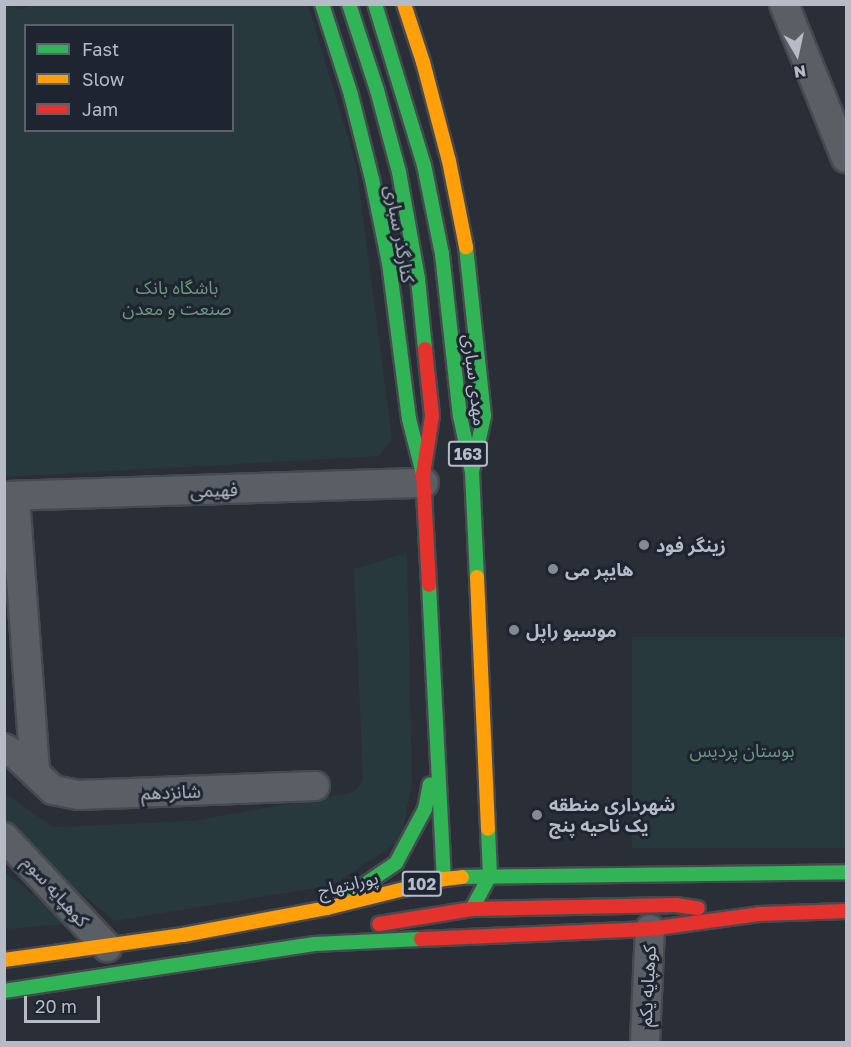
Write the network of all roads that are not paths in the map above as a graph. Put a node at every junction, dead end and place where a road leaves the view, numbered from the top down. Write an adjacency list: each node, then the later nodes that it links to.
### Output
1 (322, 4): 8 (main road, کنارگذر سباری)
2 (349, 4): 8 (main road, 163)
3 (375, 4): 7 (main road, مهدی سباری / 163)
4 (404, 4): 7 (main road)
5 (784, 4): 6 (street)
6 (846, 158)
7 (472, 472): 18 (main road, مهدی سباری / 163)
8 (424, 478): 9 (street, فهیمی); 11 (main road, 163)
9 (10, 497): 14 (street)
10 (449, 634): 11 (main road)
11 (430, 635): 13 (main road, 163)
12 (4, 748): 14 (street, شانزدهم)
13 (436, 750): 19 (main road, 163); 20 (main road)
14 (35, 773): 15 (street, شانزدهم)
15 (315, 786)
16 (4, 837): 26 (street, کوهپایه سوم)
17 (846, 872): 18 (main road, پورابتهاج / 102)
18 (490, 875): 19 (main road, پورابتهاج / 102); 21 (main road)
19 (444, 879): 20 (main road, پورابتهاج / 102)
20 (327, 908): 26 (main road, پورابتهاج / 102)
21 (472, 909): 23 (main road); 25 (main road)
22 (846, 911): 23 (main road)
23 (759, 914): 24 (main road)
24 (650, 929): 25 (main road); 29 (street, کوهپایه یکم)
25 (314, 944): 28 (main road)
26 (106, 947): 27 (main road, پورابتهاج / 102)
27 (4, 960)
28 (4, 991)
29 (645, 1042)

